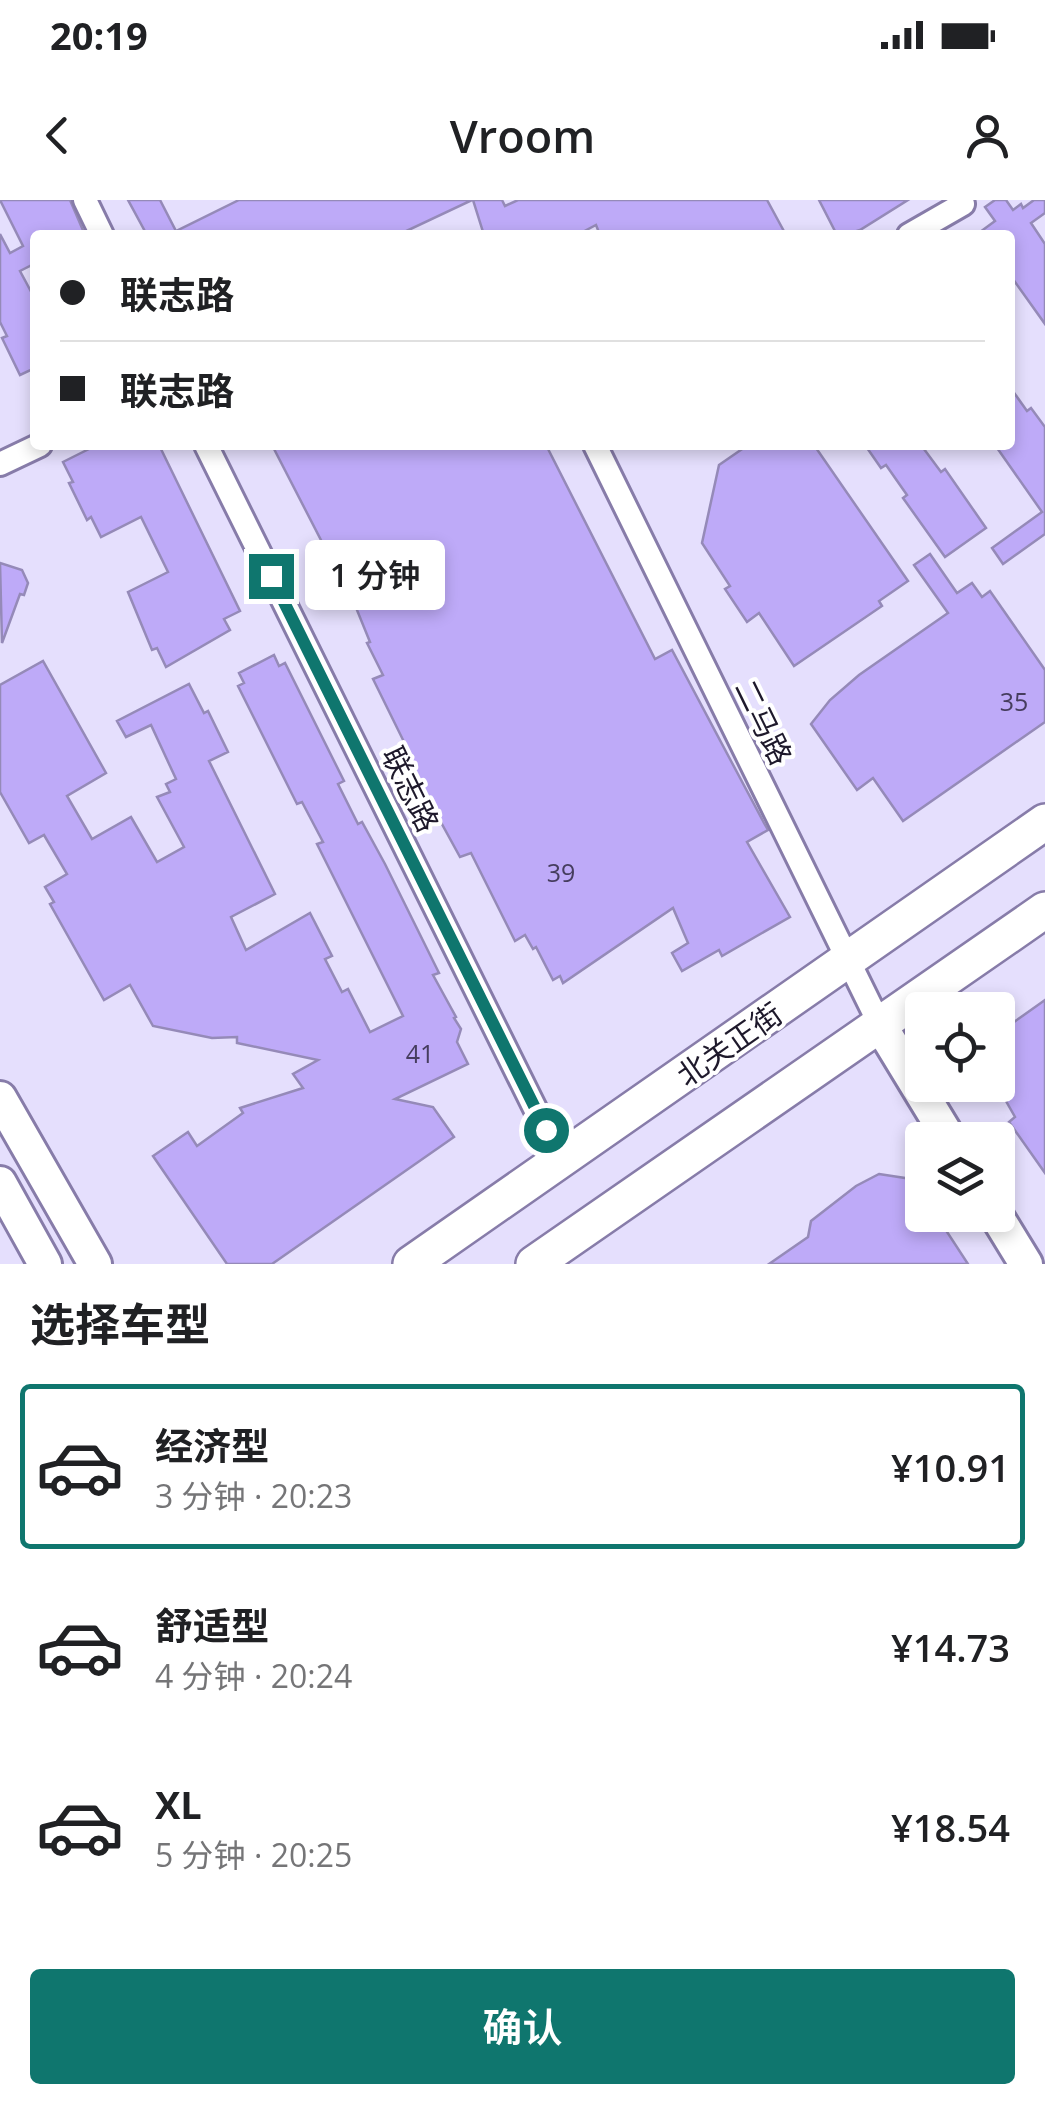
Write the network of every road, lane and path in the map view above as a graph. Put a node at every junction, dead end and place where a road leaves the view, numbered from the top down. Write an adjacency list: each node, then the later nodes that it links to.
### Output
1 (85, 200): 3 (street)
2 (962, 200): 4 (street)
3 (100, 230)
4 (918, 230)
5 (30, 450): 8 (street)
6 (208, 450): 15 (street, 联志路)
7 (597, 450): 11 (street, 二马路)
8 (0, 464)
9 (1045, 822): 11 (main road, 北关正街)
10 (1045, 910): 12 (main road)
11 (848, 961): 12 (street, 二马路); 15 (main road, 北关正街)
12 (880, 1025): 14 (main road); 21 (main road)
13 (0, 1098): 19 (main road)
14 (939, 1122)
15 (561, 1161): 20 (main road, 北关正街)
16 (0, 1183): 18 (main road)
17 (1006, 1232): 22 (main road)
18 (46, 1264)
19 (95, 1264)
20 (411, 1264)
21 (534, 1264)
22 (1026, 1264)

